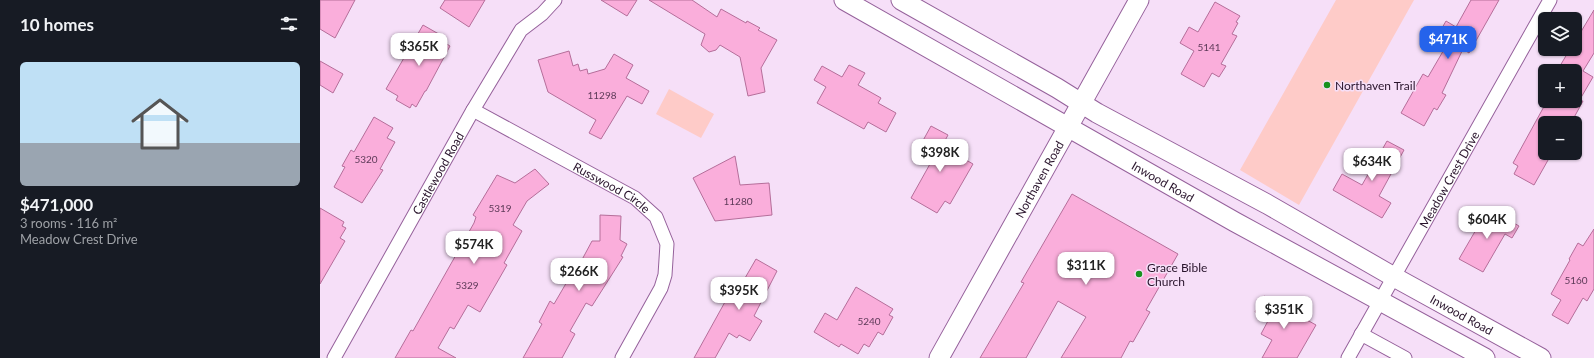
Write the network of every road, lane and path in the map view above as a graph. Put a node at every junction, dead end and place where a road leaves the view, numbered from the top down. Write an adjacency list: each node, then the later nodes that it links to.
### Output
1 (555, 0): 7 (street, Castlewood Road)
2 (844, 0): 8 (main road, Inwood Road)
3 (901, 0): 6 (main road, Inwood Road)
4 (1139, 0): 6 (main road, Northaven Road)
5 (1550, 0): 9 (street, Meadow Crest Drive)
6 (1081, 104): 8 (main road, Northaven Road); 9 (main road, Inwood Road)
7 (473, 110): 12 (street, Castlewood Road); 13 (street, Russwood Circle)
8 (1068, 127): 10 (main road, Inwood Road); 14 (main road, Northaven Road)
9 (1394, 277): 10 (street, Meadow Crest Drive); 18 (main road, Inwood Road)
10 (1380, 300): 11 (street, Meadow Crest Drive); 17 (main road, Inwood Road)
11 (1361, 334): 15 (street, Meadow Crest Drive); 16 (street)
12 (334, 358)
13 (622, 358)
14 (939, 358)
15 (1348, 358)
16 (1405, 358)
17 (1486, 358)
18 (1541, 358)

